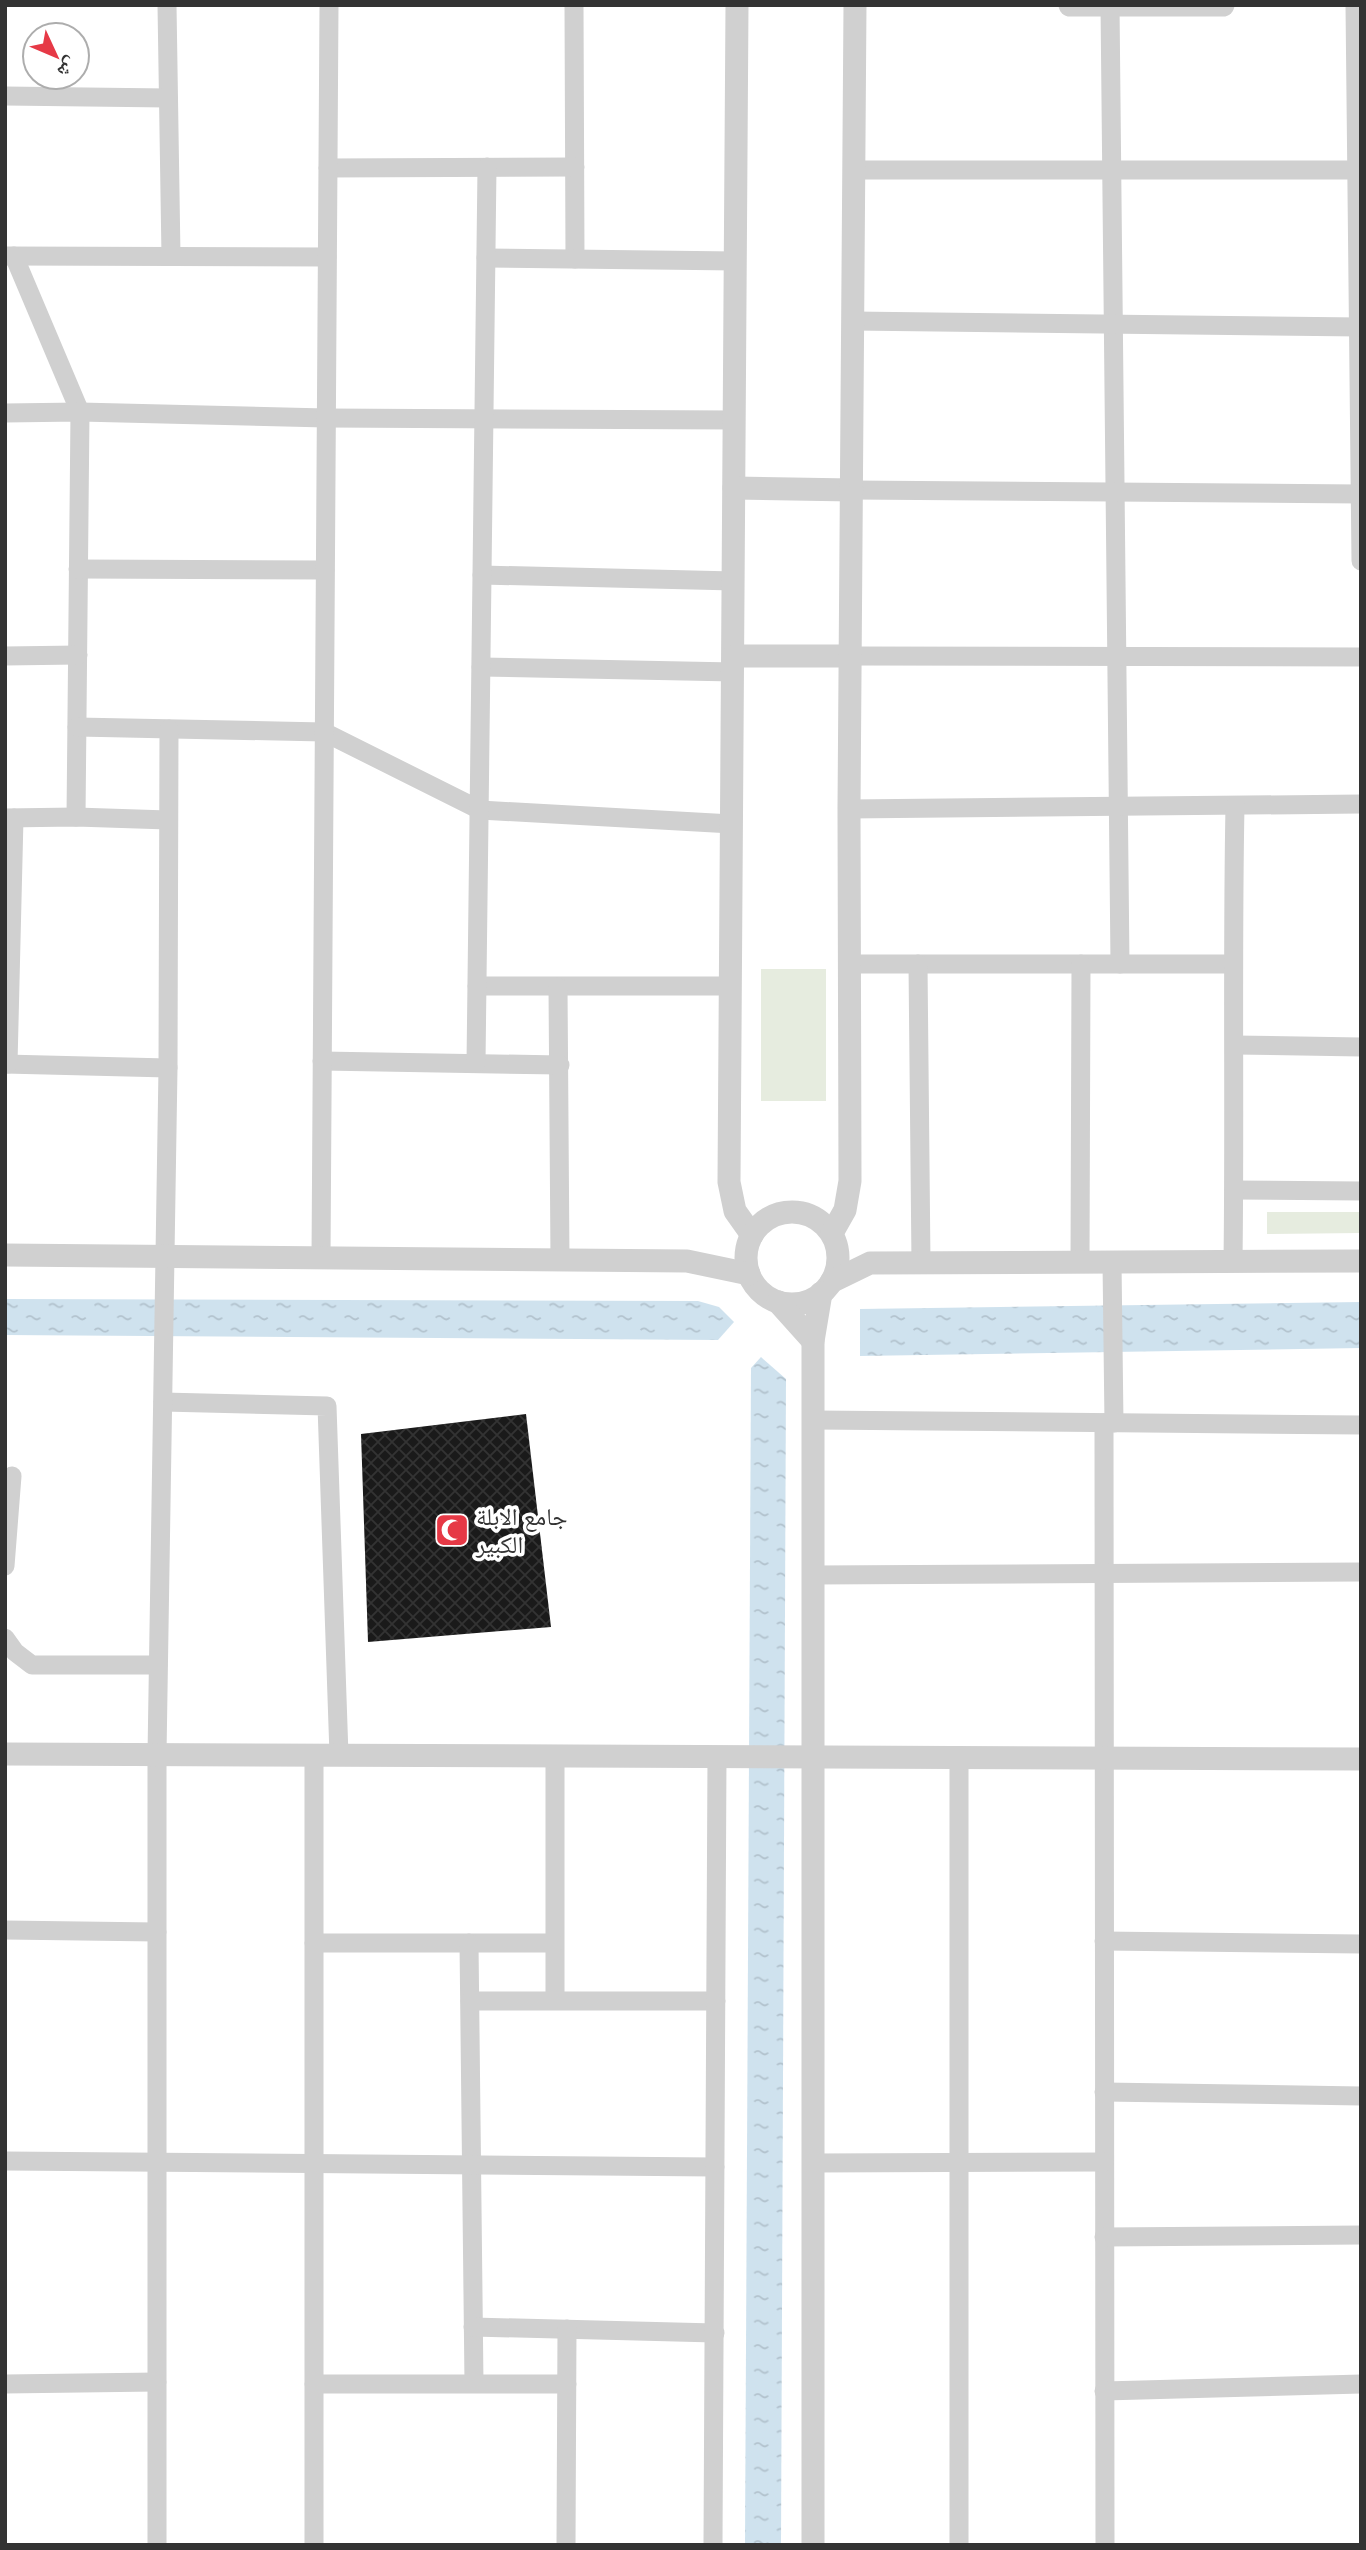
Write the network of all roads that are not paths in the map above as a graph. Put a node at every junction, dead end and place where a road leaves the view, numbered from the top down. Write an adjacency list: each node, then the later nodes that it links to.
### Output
1 (167, 5): 11 (street)
2 (328, 5): 12 (street)
3 (574, 5): 14 (street)
4 (737, 5): 23 (street)
5 (855, 5): 15 (street)
6 (1070, 5): 7 (street)
7 (1110, 5): 8 (street); 16 (street)
8 (1223, 5)
9 (1354, 5): 17 (street)
10 (5, 96): 11 (street)
11 (168, 98): 19 (street)
12 (328, 167): 13 (street); 20 (street)
13 (487, 167): 14 (street); 21 (street)
14 (575, 167): 22 (street)
15 (854, 170): 16 (street); 24 (street)
16 (1112, 170): 17 (street); 25 (street)
17 (1359, 170): 26 (street)
18 (9, 256): 19 (street); 27 (street)
19 (171, 256): 20 (street)
20 (327, 257): 29 (street)
21 (486, 258): 22 (street); 30 (street)
22 (575, 259): 23 (street)
23 (736, 261): 31 (street)
24 (853, 321): 25 (street); 33 (street)
25 (1113, 324): 26 (street); 34 (street)
26 (1359, 327): 35 (street)
27 (80, 412): 28 (street); 29 (street); 37 (street)
28 (5, 413)
29 (326, 418): 30 (street); 38 (street)
30 (484, 419): 31 (street); 39 (street)
31 (735, 420): 32 (street)
32 (734, 488): 33 (street); 40 (street)
33 (852, 490): 34 (street); 43 (street)
34 (1115, 492): 35 (street); 44 (street)
35 (1360, 494): 36 (street)
36 (1361, 561)
37 (78, 569): 38 (street); 41 (street)
38 (325, 570): 50 (street)
39 (482, 575): 40 (street); 47 (street)
40 (734, 581): 46 (street)
41 (78, 655): 42 (street); 48 (street)
42 (5, 656)
43 (850, 656): 44 (street); 46 (street); 54 (street)
44 (1116, 657): 45 (street); 52 (street)
45 (1361, 657)
46 (734, 664): 47 (street); 59 (street)
47 (481, 667): 55 (street)
48 (77, 727): 49 (street); 56 (street)
49 (169, 729): 50 (street); 58 (street)
50 (324, 732): 55 (street); 71 (street)
51 (1361, 804): 53 (street)
52 (1118, 806): 53 (street); 54 (street); 63 (street)
53 (1235, 806): 64 (street)
54 (849, 809): 60 (street)
55 (480, 810): 59 (street); 66 (street)
56 (76, 817): 57 (street); 58 (street)
57 (9, 818): 65 (street)
58 (168, 820): 75 (street)
59 (732, 824): 67 (street)
60 (850, 964): 61 (street); 78 (street)
61 (918, 964): 62 (street); 90 (street)
62 (1081, 964): 63 (street); 86 (street)
63 (1119, 964): 64 (street)
64 (1232, 964): 69 (street)
65 (8, 972): 73 (street)
66 (477, 986): 68 (street); 72 (street)
67 (731, 986): 68 (street); 79 (street)
68 (558, 988): 74 (street)
69 (1235, 1045): 70 (street); 76 (street)
70 (1361, 1047)
71 (322, 1060): 72 (street); 82 (street)
72 (476, 1063): 74 (street)
73 (7, 1064): 75 (street)
74 (560, 1065): 83 (street)
75 (167, 1068): 81 (street)
76 (1234, 1190): 77 (street); 88 (street)
77 (1361, 1191)
78 (834, 1237): 79 (street); 89 (street); 92 (street)
79 (750, 1241): 84 (street); 91 (street)
80 (5, 1255): 81 (street)
81 (165, 1256): 82 (street); 95 (street)
82 (321, 1258): 83 (street)
83 (561, 1260): 84 (street)
84 (687, 1261): 91 (street)
85 (1361, 1261): 88 (street)
86 (1080, 1262): 87 (street); 90 (street)
87 (1112, 1262): 88 (street); 97 (street)
88 (1233, 1262)
89 (870, 1263): 90 (street); 92 (street)
90 (921, 1263)
91 (749, 1274): 93 (street)
92 (826, 1288): 93 (street); 94 (street)
93 (778, 1302): 94 (street)
94 (813, 1341): 96 (street)
95 (163, 1402): 105 (street); 109 (street)
96 (814, 1420): 97 (street); 102 (street)
97 (1109, 1423): 98 (street); 103 (street)
98 (1361, 1425)
99 (12, 1476): 100 (street)
100 (5, 1566)
101 (1361, 1572): 103 (street)
102 (814, 1575): 103 (street); 112 (street)
103 (1104, 1575): 114 (street)
104 (5, 1638): 105 (street)
105 (158, 1665): 107 (street)
106 (5, 1754): 107 (street)
107 (157, 1754): 108 (street); 117 (street)
108 (314, 1755): 109 (street); 119 (street)
109 (340, 1755): 110 (street)
110 (555, 1756): 111 (street); 121 (street)
111 (717, 1756): 112 (street); 125 (street)
112 (813, 1757): 113 (street); 132 (street)
113 (959, 1757): 114 (street); 130 (street)
114 (1104, 1758): 115 (street); 118 (street)
115 (1361, 1759)
116 (5, 1930): 117 (street)
117 (157, 1932): 129 (street)
118 (1104, 1941): 122 (street); 126 (street)
119 (314, 1942): 120 (street); 133 (street)
120 (469, 1943): 121 (street); 124 (street)
121 (554, 1943): 123 (street)
122 (1361, 1944)
123 (555, 1999): 124 (street); 125 (street)
124 (470, 2001): 134 (street)
125 (716, 2001): 135 (street)
126 (1104, 2092): 127 (street); 131 (street)
127 (1361, 2096)
128 (5, 2161): 129 (street)
129 (156, 2162): 133 (street); 141 (street)
130 (959, 2162): 131 (street); 132 (street); 153 (street)
131 (1104, 2162): 137 (street)
132 (813, 2163): 152 (street)
133 (314, 2164): 134 (street); 144 (street)
134 (471, 2165): 135 (street); 138 (street)
135 (715, 2168): 140 (street)
136 (1361, 2235): 137 (street)
137 (1104, 2237): 147 (street)
138 (473, 2327): 139 (street); 142 (street)
139 (567, 2329): 140 (street); 145 (street)
140 (715, 2333): 151 (street)
141 (156, 2382): 143 (street); 148 (street)
142 (474, 2383): 144 (street); 145 (street)
143 (5, 2384)
144 (314, 2384): 149 (street)
145 (567, 2384): 150 (street)
146 (1361, 2384): 147 (street)
147 (1104, 2391): 154 (street)
148 (157, 2545)
149 (314, 2545)
150 (566, 2545)
151 (713, 2545)
152 (813, 2545)
153 (959, 2545)
154 (1105, 2545)

